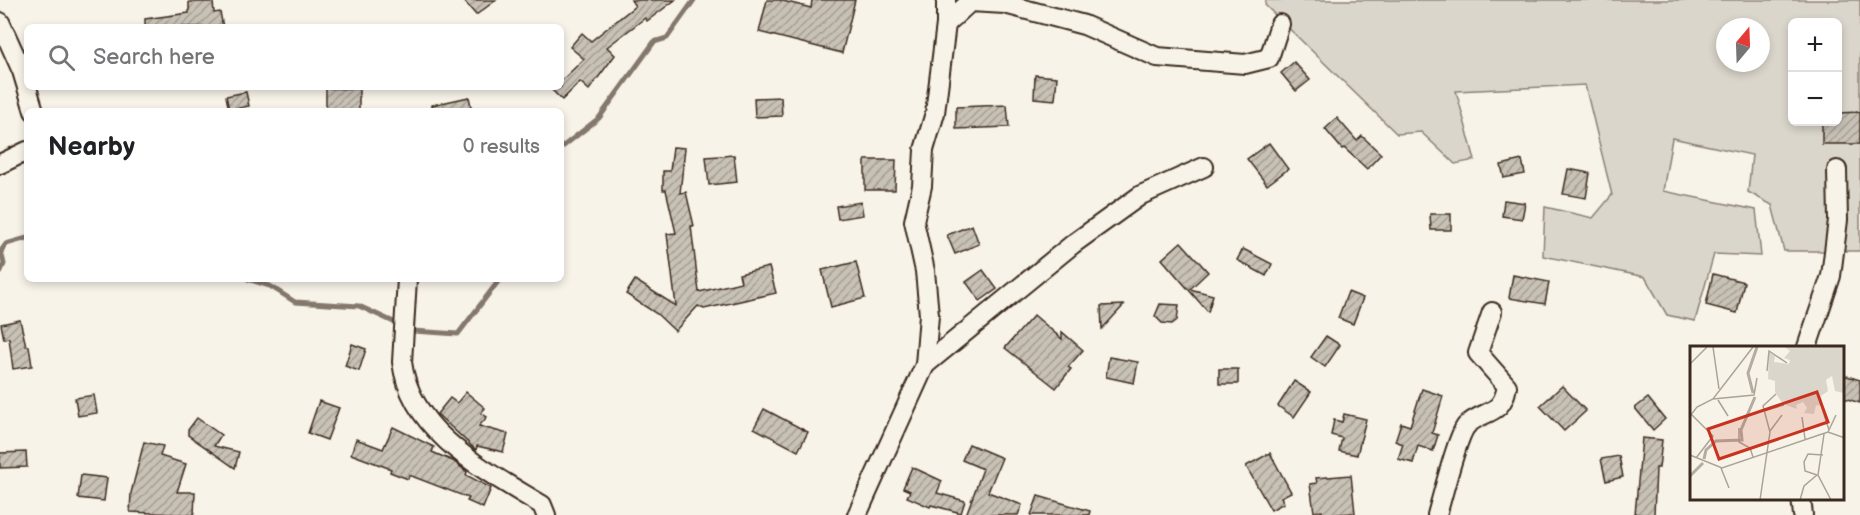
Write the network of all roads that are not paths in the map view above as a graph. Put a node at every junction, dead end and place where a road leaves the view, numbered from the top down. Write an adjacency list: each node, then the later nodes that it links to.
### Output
1 (946, 0): 3 (street)
2 (0, 22): 5 (street)
3 (946, 24): 4 (street); 15 (street)
4 (1280, 24)
5 (24, 78)
6 (27, 90): 7 (street)
7 (32, 108)
8 (24, 152): 9 (street)
9 (0, 164)
10 (1204, 167): 15 (street)
11 (1837, 170): 14 (street)
12 (407, 282): 17 (street)
13 (1492, 312): 19 (street)
14 (1807, 346)
15 (925, 365): 18 (street)
16 (1801, 500): 20 (street)
17 (546, 515)
18 (858, 515)
19 (1437, 515)
20 (1803, 515)

